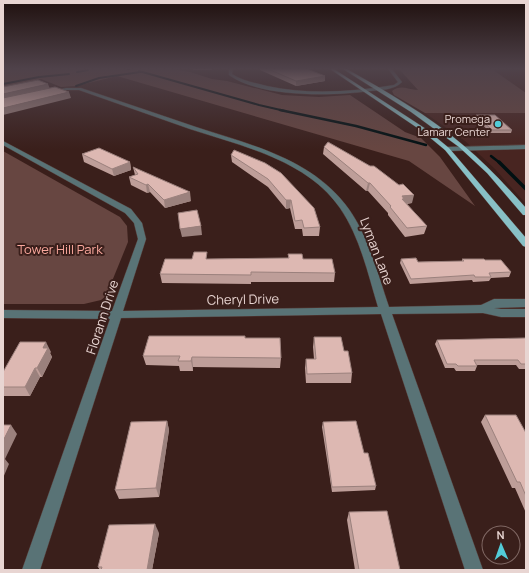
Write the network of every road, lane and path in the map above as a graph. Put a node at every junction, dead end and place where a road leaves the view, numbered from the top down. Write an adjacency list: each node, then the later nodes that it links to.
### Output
1 (99, 96): 12 (street, Lyman Lane)
2 (373, 96): 7 (main road)
3 (390, 96): 6 (main road)
4 (3, 143): 14 (street, Florann Drive)
5 (526, 148): 6 (street)
6 (465, 149): 7 (street); 8 (main road)
7 (447, 150): 9 (main road)
8 (526, 213)
9 (526, 244)
10 (526, 303): 11 (street, Cheryl Drive)
11 (483, 309): 12 (street, Cheryl Drive); 15 (street, Cheryl Drive)
12 (385, 310): 14 (street, Cheryl Drive); 17 (street, Lyman Lane)
13 (3, 314): 14 (street, Cheryl Drive)
14 (118, 314): 16 (street, Florann Drive)
15 (526, 314)
16 (31, 570)
17 (474, 570)

